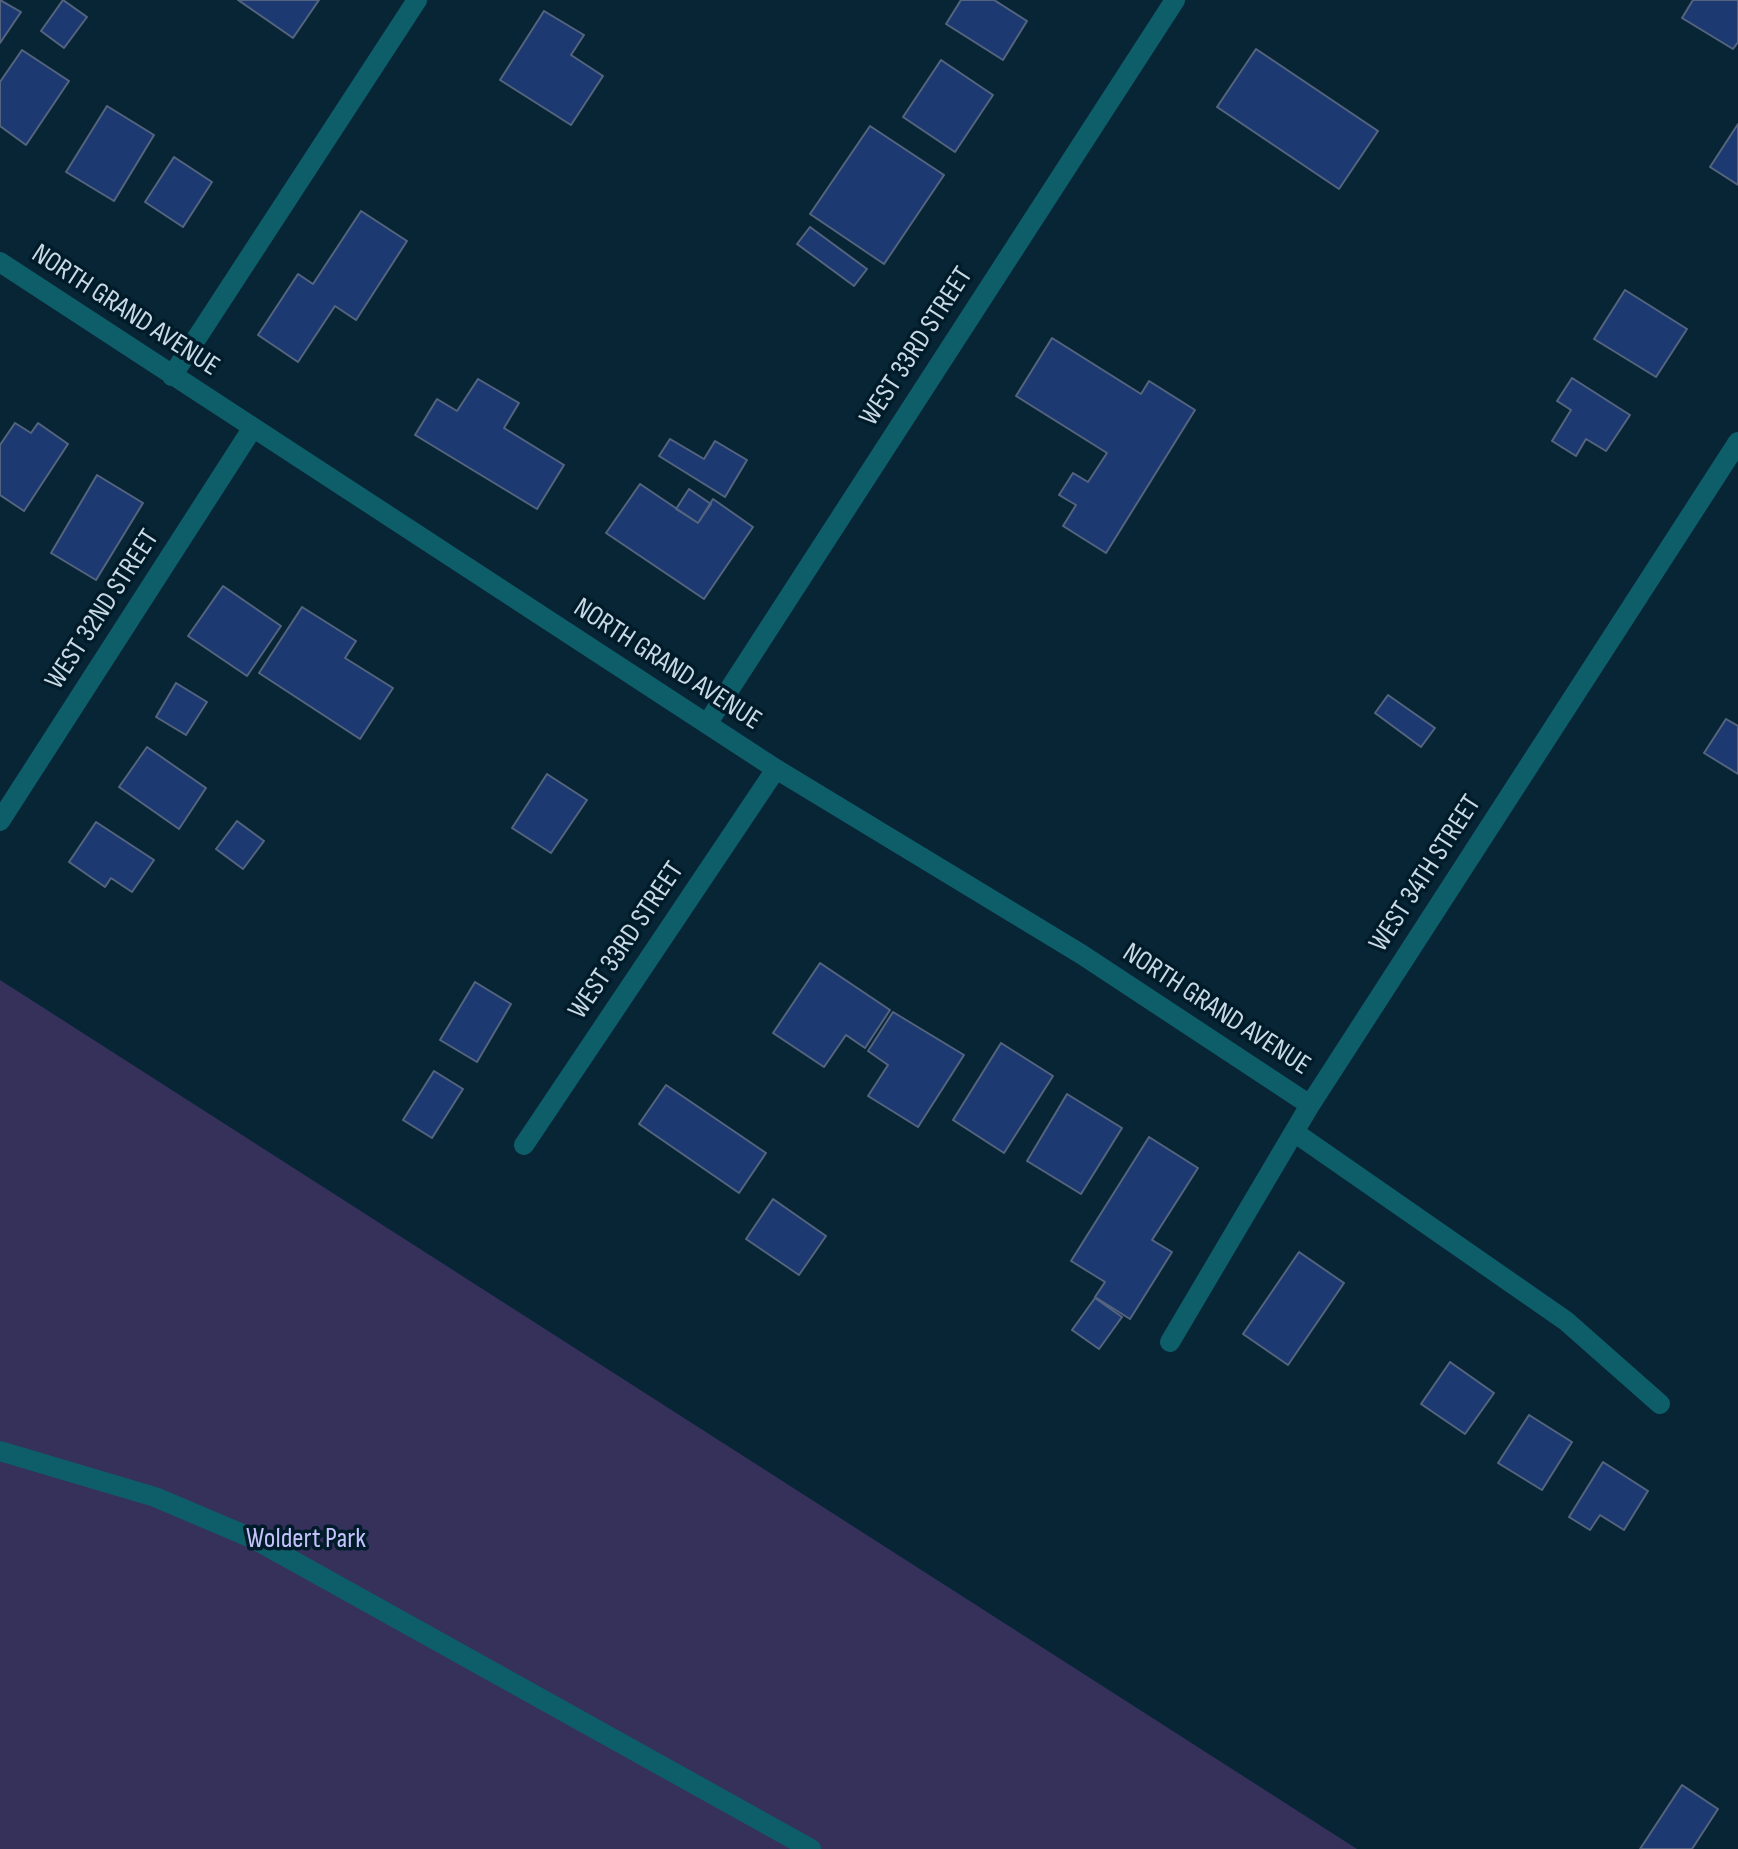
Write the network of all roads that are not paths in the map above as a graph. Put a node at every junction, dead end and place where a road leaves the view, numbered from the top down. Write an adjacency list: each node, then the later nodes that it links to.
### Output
1 (417, 0): 4 (street)
2 (1175, 0): 7 (street, WEST 33RD STREET)
3 (0, 262): 4 (street, NORTH GRAND AVENUE)
4 (172, 376): 5 (street, NORTH GRAND AVENUE)
5 (252, 429): 7 (street, NORTH GRAND AVENUE); 9 (street, WEST 32ND STREET)
6 (1738, 442): 10 (street, WEST 34TH STREET)
7 (707, 724): 8 (street, NORTH GRAND AVENUE)
8 (776, 769): 10 (street, NORTH GRAND AVENUE); 12 (street, WEST 33RD STREET)
9 (0, 821)
10 (1310, 1105): 11 (street, WEST 34TH STREET)
11 (1294, 1132): 13 (street, WEST 34TH STREET); 14 (street)
12 (524, 1145)
13 (1170, 1342)
14 (1660, 1404)
15 (0, 1451): 16 (street)
16 (811, 1849)

